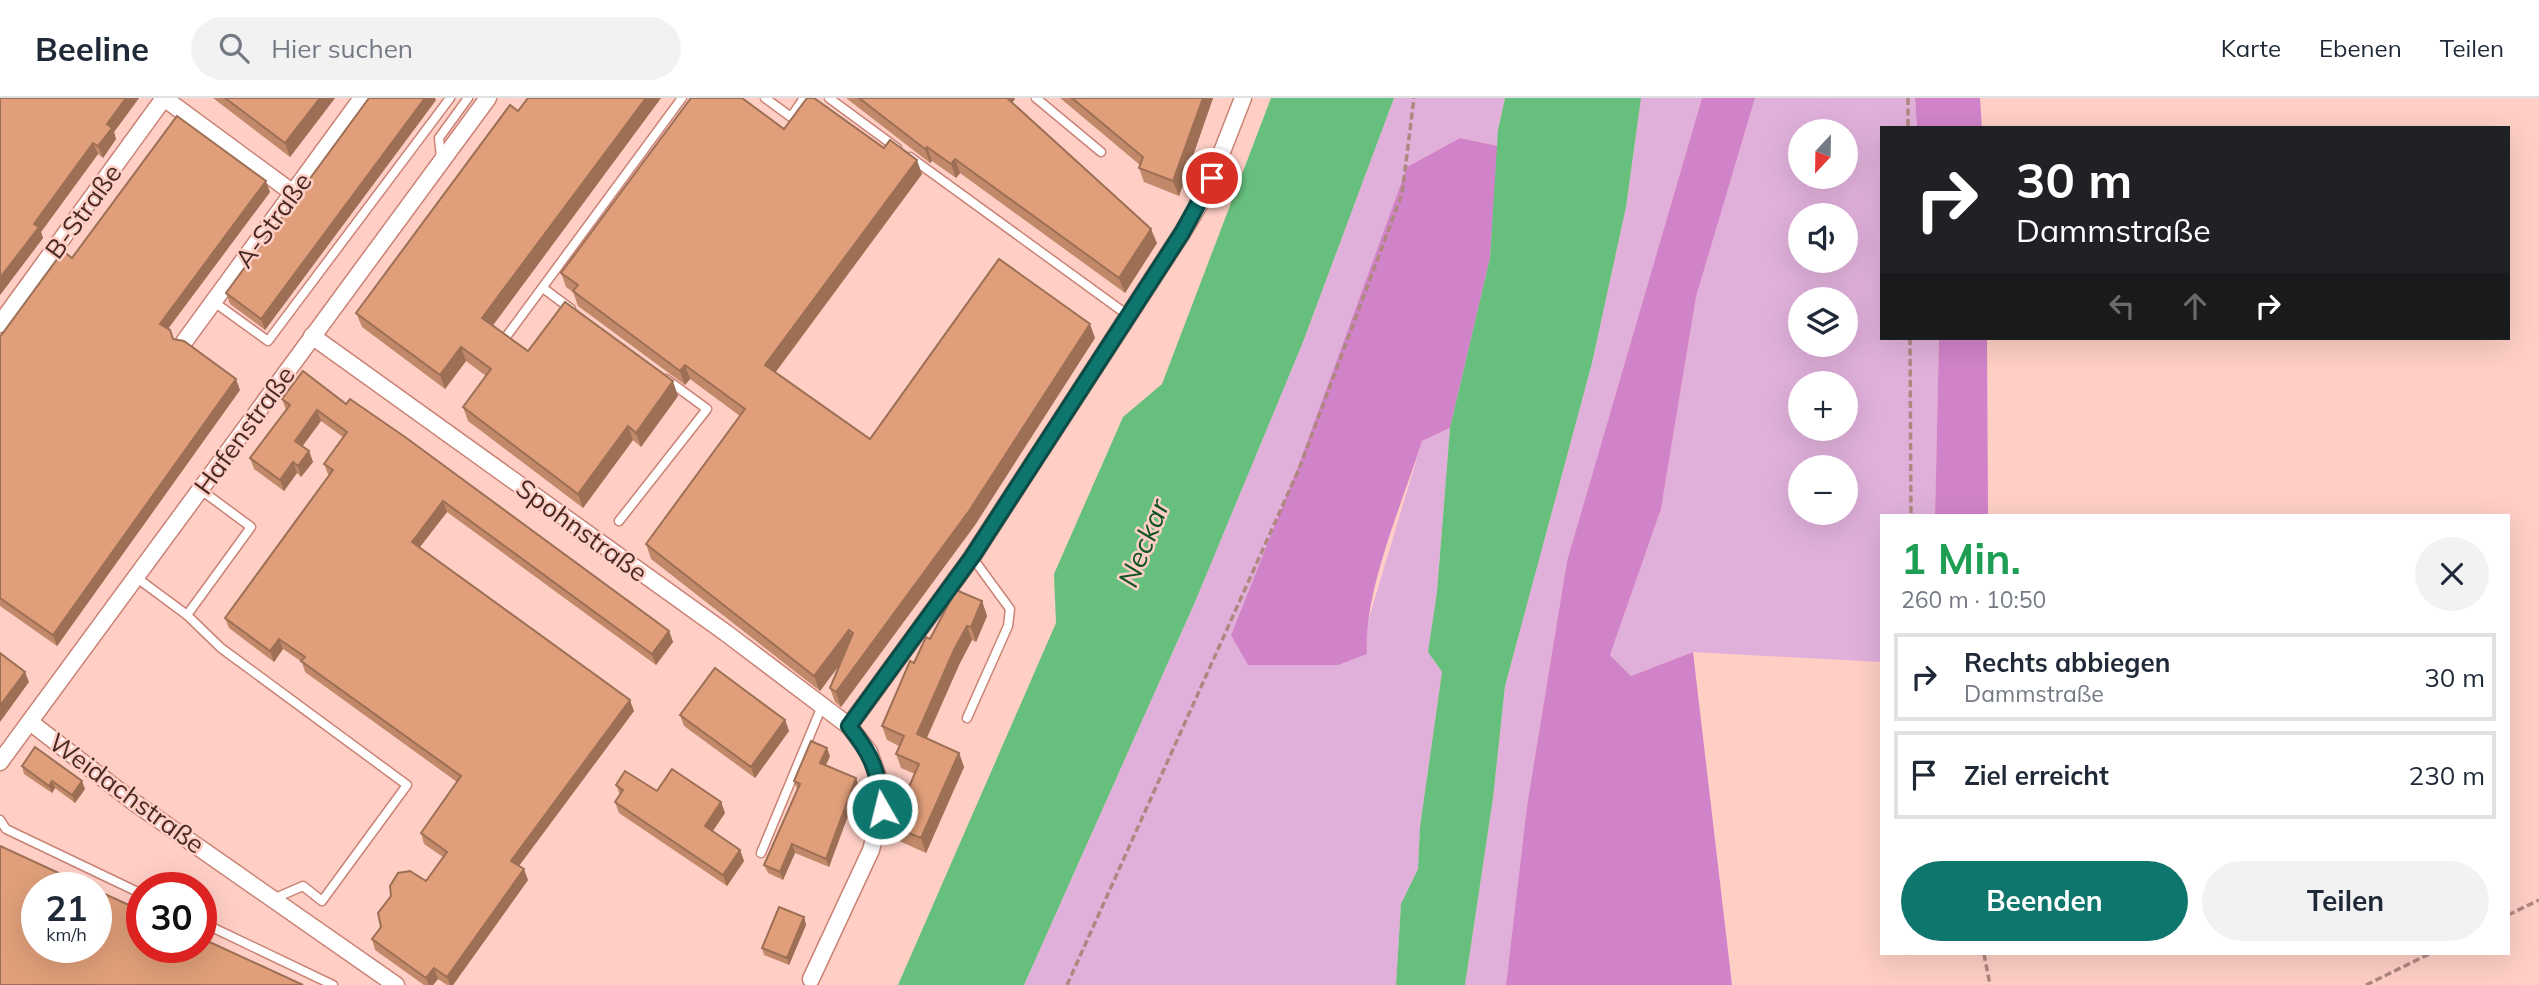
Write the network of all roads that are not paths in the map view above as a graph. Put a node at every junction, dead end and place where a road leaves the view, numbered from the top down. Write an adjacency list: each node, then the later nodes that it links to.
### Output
1 (164, 98): 14 (street); 19 (street, B-Straße)
2 (362, 98): 14 (street, A-Straße)
3 (450, 98): 16 (lane)
4 (468, 98): 13 (lane)
5 (488, 98): 13 (street, Hafenstraße)
6 (682, 98): 15 (lane)
7 (765, 98): 8 (lane)
8 (804, 98)
9 (829, 98): 18 (lane)
10 (1036, 98): 12 (lane)
11 (1243, 98): 18 (street)
12 (1101, 152)
13 (442, 161): 20 (street, Hafenstraße)
14 (293, 192): 16 (street, A-Straße)
15 (543, 288): 17 (lane); 21 (lane)
16 (214, 302): 22 (street, A-Straße)
17 (576, 312)
18 (1129, 316): 26 (street)
19 (1, 320)
20 (313, 336): 24 (street, Hafenstraße); 29 (street, Spohnstraße)
21 (506, 337)
22 (184, 342)
23 (663, 377): 25 (lane)
24 (201, 490): 27 (street, Hafenstraße); 28 (lane)
25 (619, 521)
26 (972, 557): 30 (lane); 32 (street)
27 (137, 578): 28 (lane); 31 (street, Hafenstraße)
28 (187, 615): 37 (lane)
29 (822, 706): 32 (street, Spohnstraße); 35 (lane)
30 (967, 718)
31 (30, 722): 33 (street, Hafenstraße); 37 (street, Weidachstraße)
32 (849, 726): 39 (street, Spohnstraße)
33 (0, 762)
34 (0, 820): 36 (lane)
35 (761, 853)
36 (126, 886)
37 (273, 899): 41 (street, Weidachstraße)
38 (217, 930): 40 (lane)
39 (811, 979)
40 (333, 985)
41 (396, 985)

